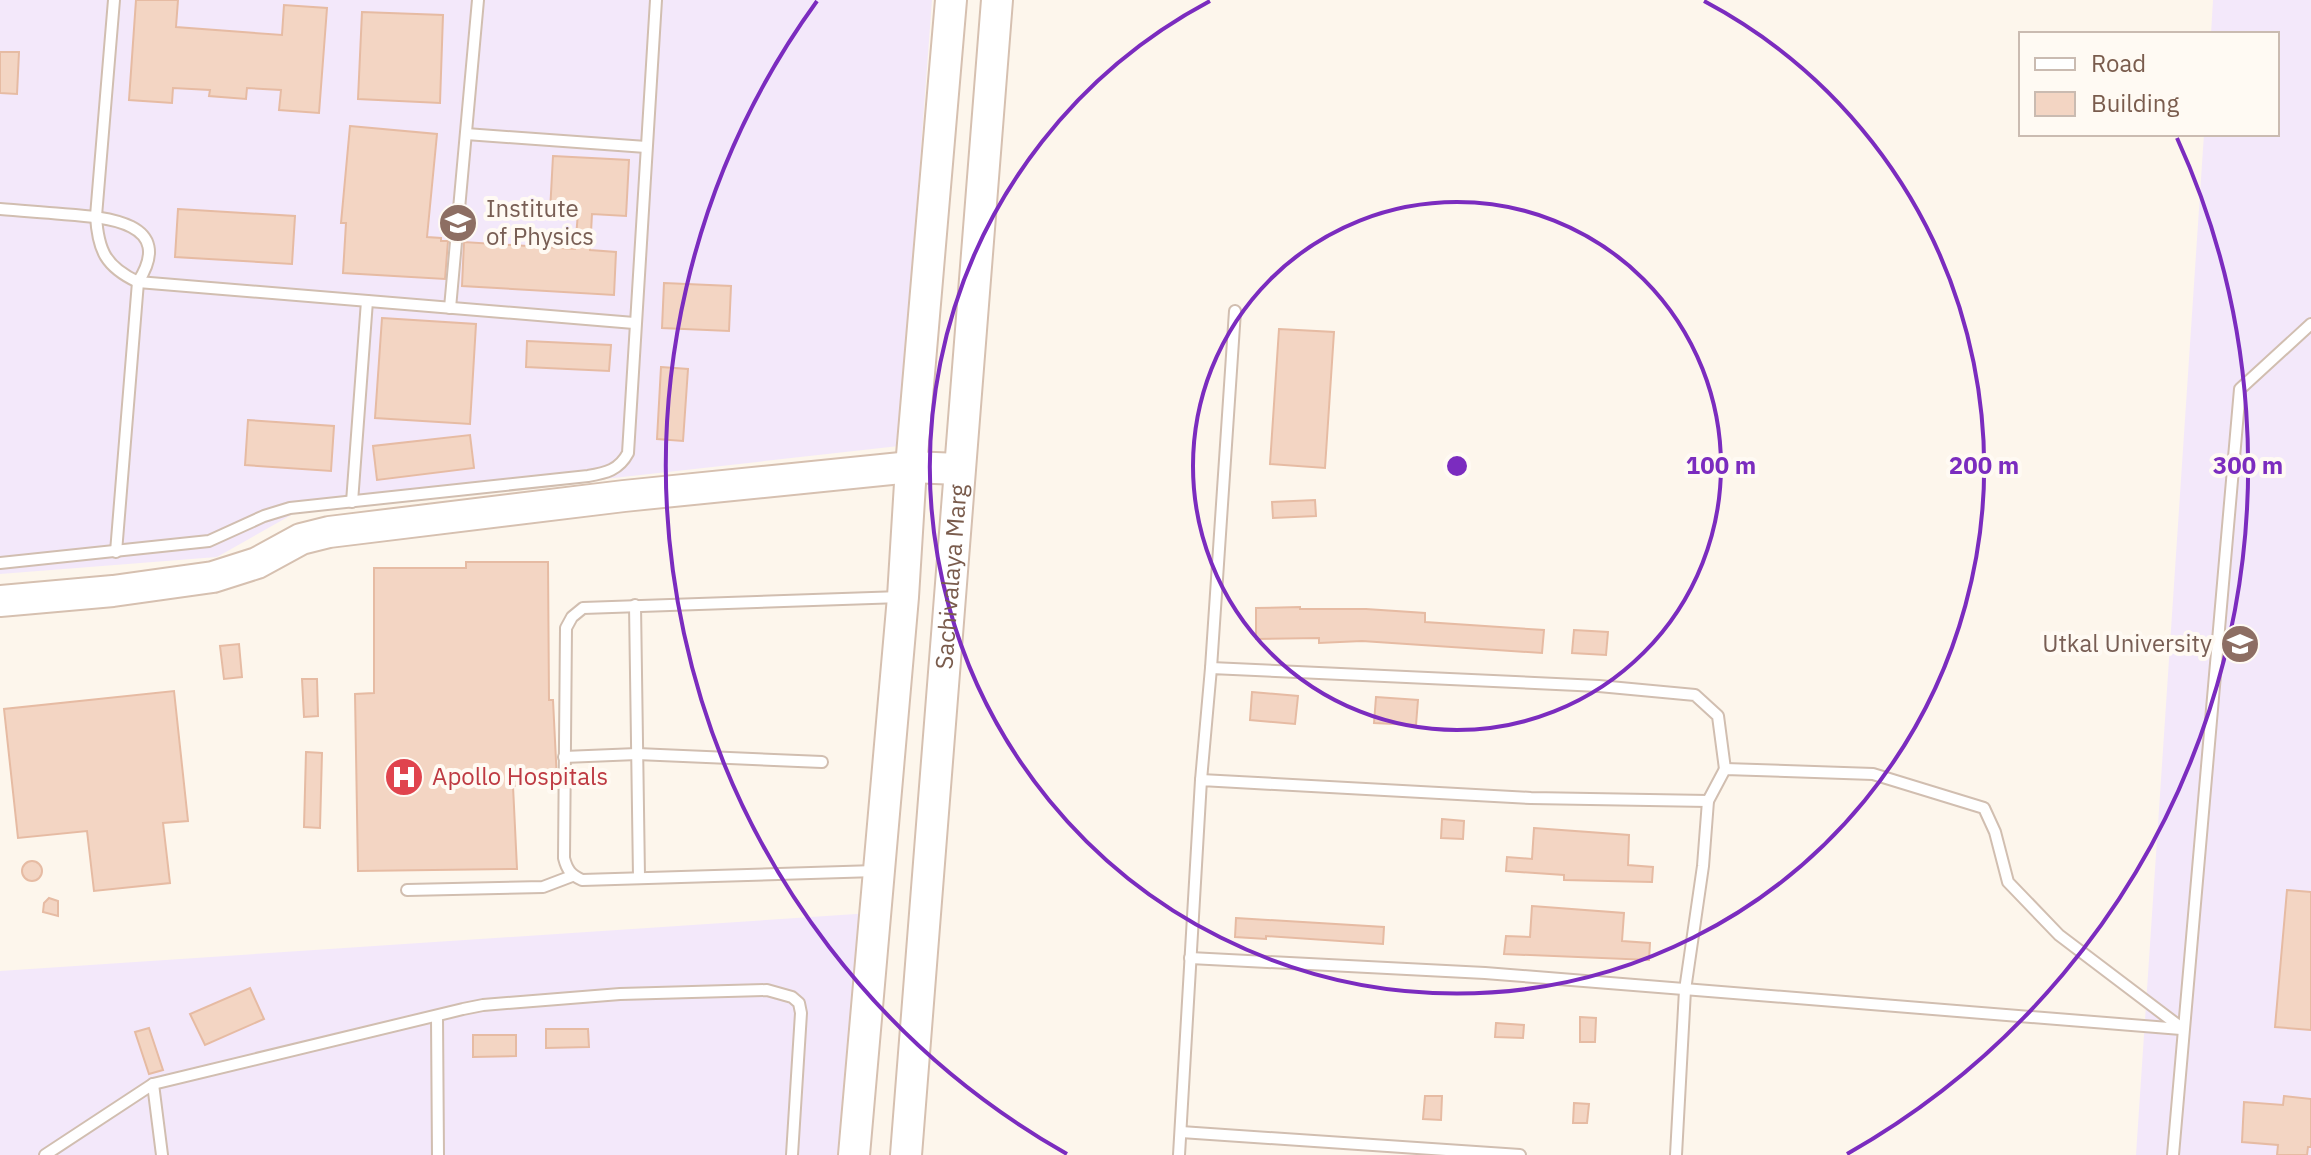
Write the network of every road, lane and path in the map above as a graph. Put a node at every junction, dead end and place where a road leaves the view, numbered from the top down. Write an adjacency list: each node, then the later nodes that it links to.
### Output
1 (114, 0): 9 (lane)
2 (478, 0): 6 (lane)
3 (656, 0): 7 (lane)
4 (951, 0): 16 (main road)
5 (997, 0): 17 (main road, Sachivalaya Marg)
6 (466, 134): 7 (lane); 12 (lane)
7 (646, 147): 14 (lane)
8 (0, 209): 9 (lane)
9 (96, 216): 10 (lane); 10 (lane)
10 (138, 282): 11 (lane); 19 (lane)
11 (367, 301): 12 (lane); 18 (lane)
12 (450, 308): 14 (lane)
13 (1235, 311): 24 (lane)
14 (634, 323): 18 (lane)
15 (2311, 324): 38 (lane)
16 (911, 467): 17 (main road); 21 (main road); 22 (main road)
17 (959, 469): 46 (main road, Sachivalaya Marg)
18 (352, 502): 19 (lane)
19 (116, 552): 20 (lane)
20 (0, 563)
21 (903, 597): 23 (lane); 31 (main road)
22 (0, 601)
23 (635, 605): 25 (lane); 26 (lane)
24 (1211, 668): 28 (lane); 29 (lane)
25 (637, 754): 26 (lane); 27 (lane); 33 (lane)
26 (564, 757): 32 (lane)
27 (822, 762)
28 (1725, 769): 30 (lane); 38 (lane)
29 (1201, 780): 30 (lane); 35 (lane)
30 (1708, 801): 36 (lane)
31 (879, 871): 33 (lane); 45 (main road)
32 (572, 876): 33 (lane); 34 (lane)
33 (639, 877)
34 (407, 890)
35 (1190, 958): 36 (lane); 40 (lane)
36 (1685, 990): 38 (lane); 49 (lane)
37 (437, 1017): 39 (lane); 43 (lane); 44 (lane)
38 (2183, 1029): 50 (lane)
39 (153, 1084): 41 (lane); 42 (lane)
40 (1181, 1132): 47 (lane); 48 (lane)
41 (45, 1155)
42 (162, 1155)
43 (438, 1155)
44 (792, 1155)
45 (854, 1155)
46 (906, 1155)
47 (1179, 1155)
48 (1520, 1155)
49 (1676, 1155)
50 (2173, 1155)

